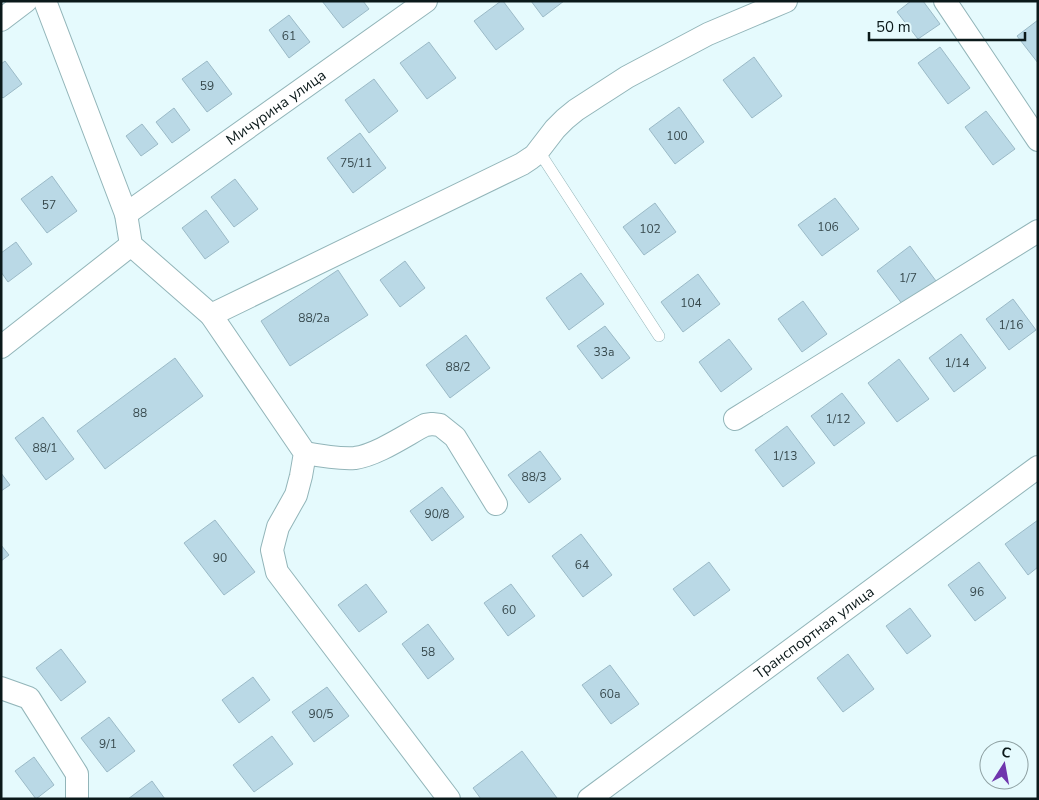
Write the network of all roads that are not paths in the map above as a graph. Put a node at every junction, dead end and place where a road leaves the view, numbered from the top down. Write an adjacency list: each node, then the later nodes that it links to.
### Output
1 (26, 1): 6 (street)
2 (44, 1): 9 (street)
3 (426, 1): 9 (street, Мичурина улица)
4 (786, 1): 8 (street)
5 (945, 1): 7 (street)
6 (1, 20)
7 (1038, 140)
8 (538, 150): 12 (street); 13 (lane)
9 (126, 214): 11 (street)
10 (1038, 231): 15 (street)
11 (131, 245): 12 (street); 14 (street)
12 (211, 315): 16 (street)
13 (659, 336)
14 (1, 347)
15 (734, 419)
16 (305, 453): 18 (street); 21 (street)
17 (1038, 467): 22 (street, Транспортная улица)
18 (496, 504)
19 (1, 688): 20 (street)
20 (77, 799)
21 (449, 799)
22 (589, 799)

